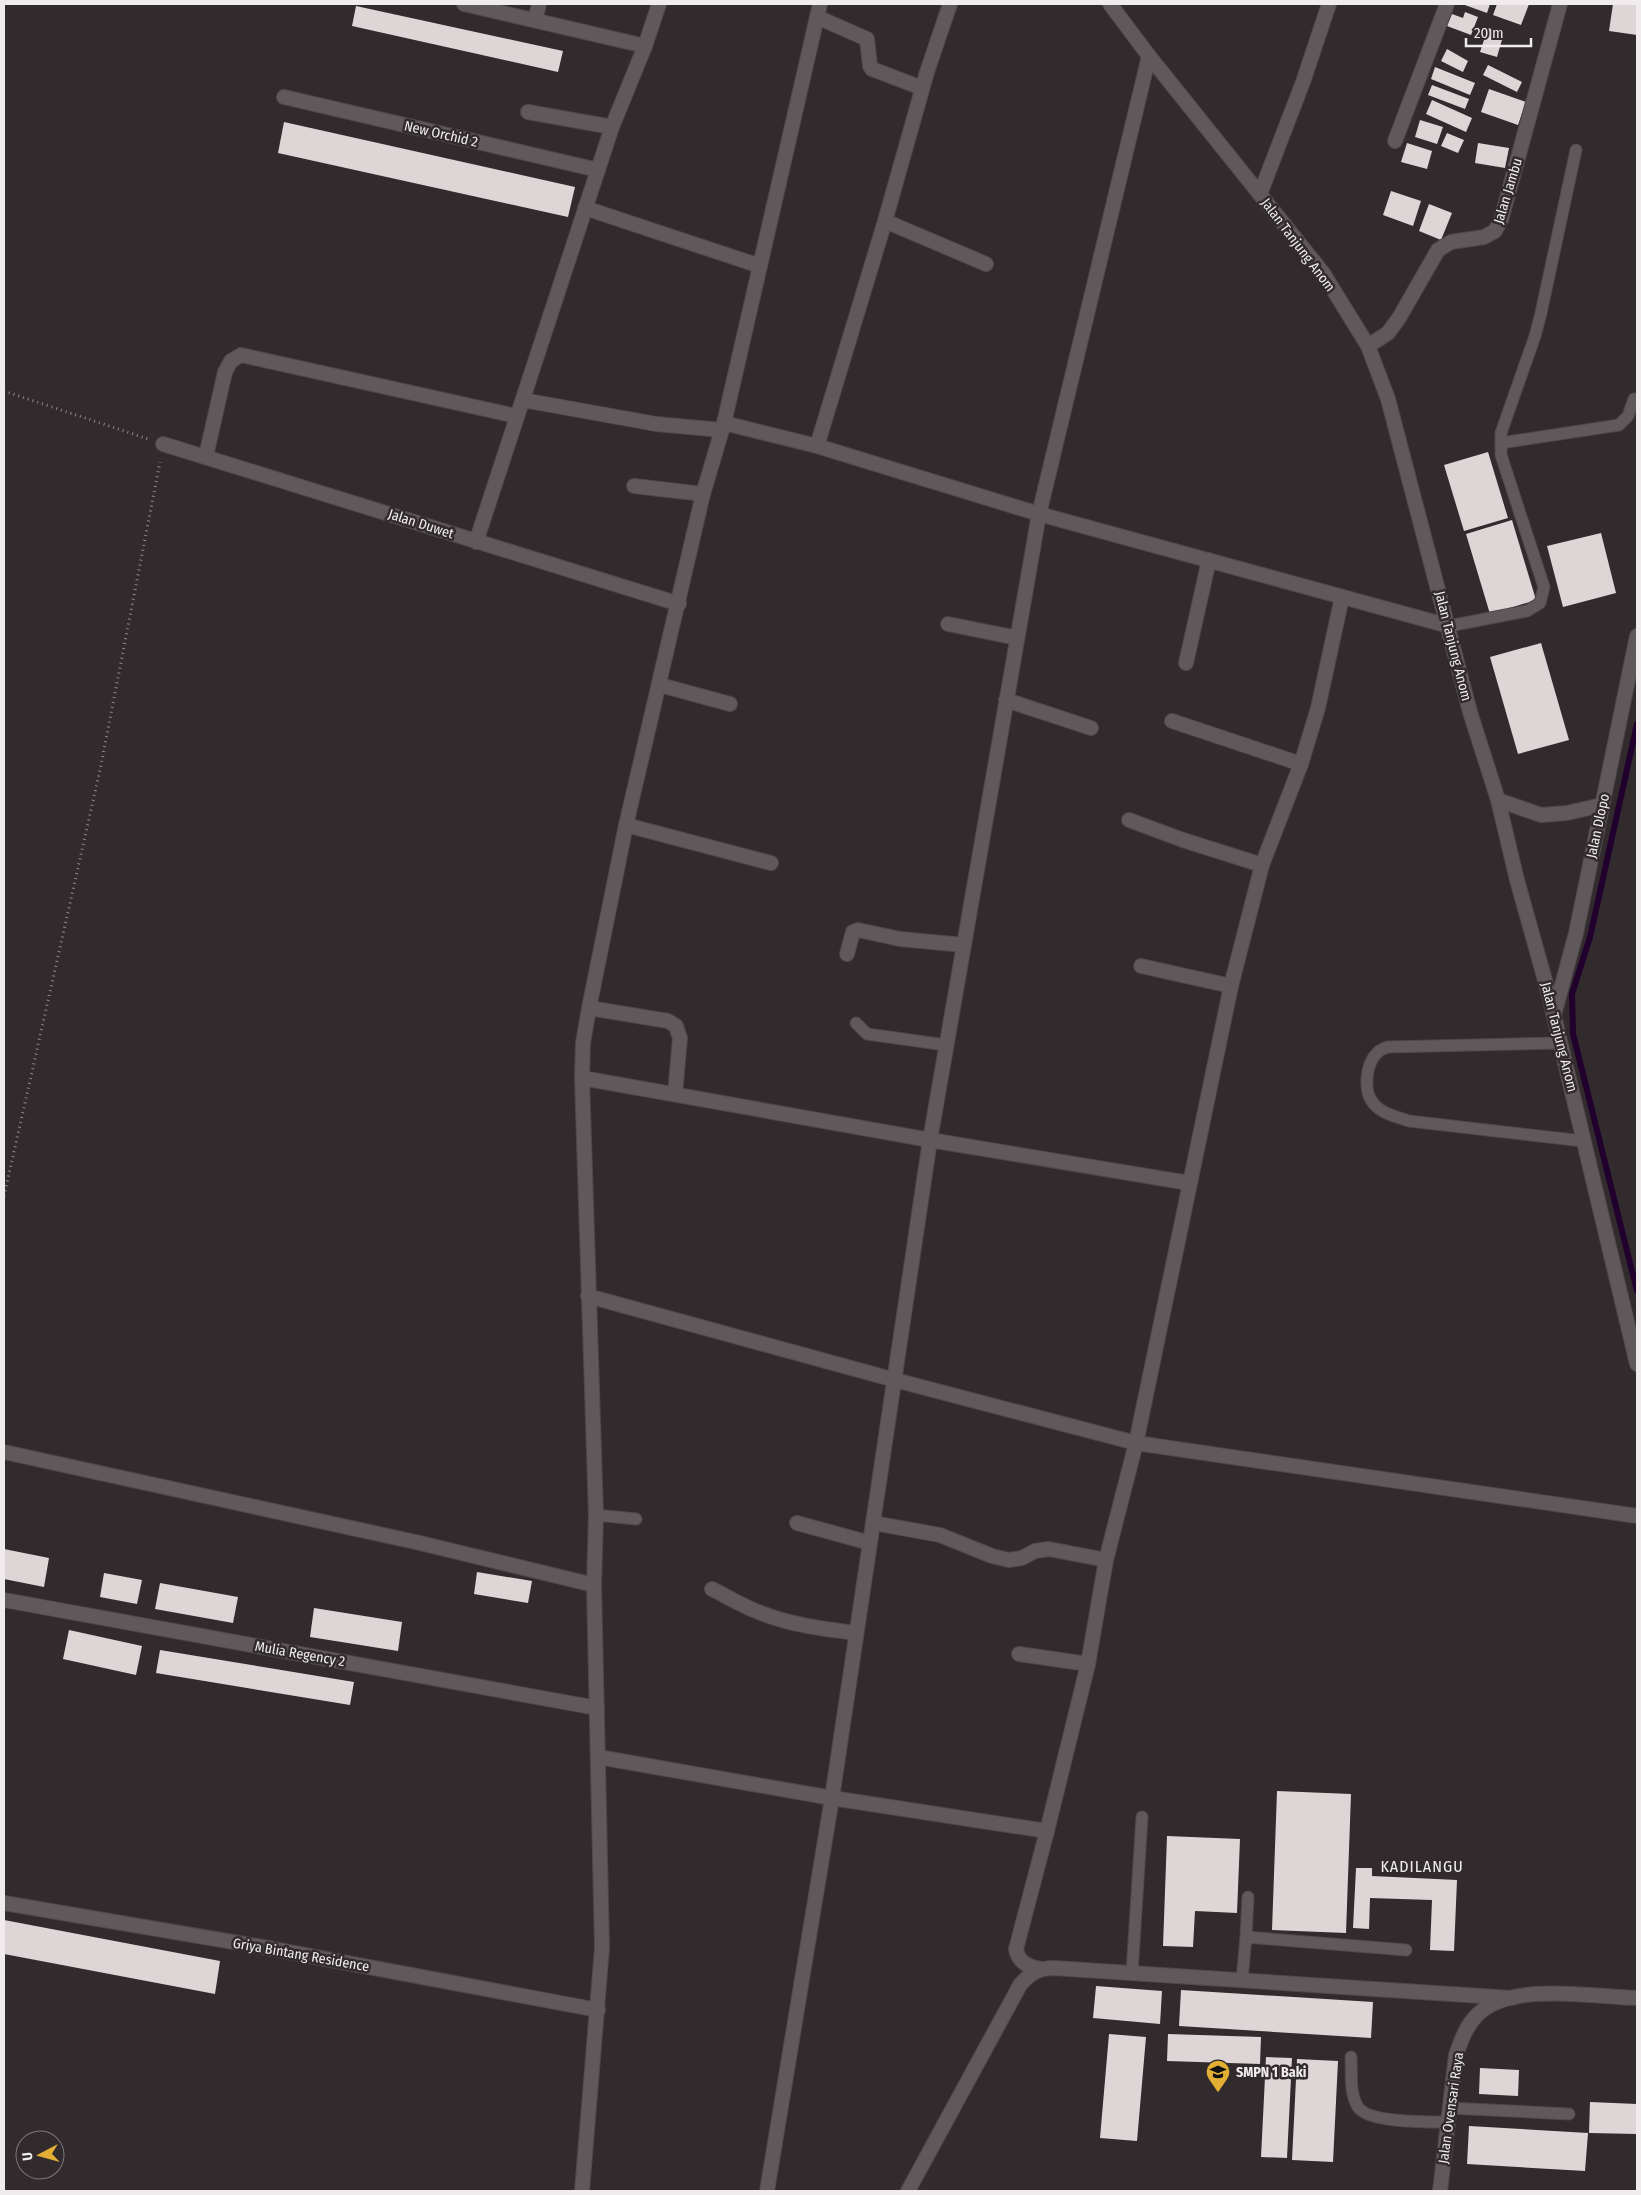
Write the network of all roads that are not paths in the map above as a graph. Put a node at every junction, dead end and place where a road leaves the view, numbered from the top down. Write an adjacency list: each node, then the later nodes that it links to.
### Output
1 (464, 4): 10 (street)
2 (539, 4): 10 (street)
3 (660, 4): 11 (street)
4 (950, 4): 13 (street)
5 (1110, 4): 12 (street, Jalan Tanjung Anom)
6 (1329, 4): 20 (street)
7 (1447, 4): 17 (street)
8 (1560, 4): 25 (street, Jalan Jambu)
9 (818, 10): 13 (street); 24 (street)
10 (535, 20): 11 (street)
11 (645, 46): 16 (street)
12 (1149, 56): 20 (street, Jalan Tanjung Anom); 36 (street)
13 (922, 88): 22 (street)
14 (284, 97): 19 (street, New Orchid 2)
15 (528, 112): 16 (street)
16 (612, 127): 19 (street)
17 (1395, 141)
18 (1576, 150): 30 (lane)
19 (598, 170): 21 (street)
20 (1260, 194): 25 (street, Jalan Tanjung Anom)
21 (585, 208): 24 (street); 27 (street)
22 (885, 221): 23 (street); 32 (street)
23 (986, 264)
24 (760, 266): 29 (street)
25 (1368, 346): 42 (street, Jalan Tanjung Anom)
26 (1634, 399): 30 (lane)
27 (522, 400): 28 (street); 29 (street)
28 (516, 416): 33 (street); 37 (street)
29 (723, 427): 32 (street); 35 (street)
30 (1501, 443): 42 (lane)
31 (163, 444): 33 (street, Jalan Duwet)
32 (817, 446): 36 (street)
33 (206, 456): 37 (street, Jalan Duwet)
34 (634, 486): 35 (street)
35 (703, 494): 40 (street)
36 (1039, 514): 38 (street); 44 (street)
37 (476, 542): 40 (street, Jalan Duwet)
38 (1209, 560): 39 (street); 45 (street)
39 (1342, 597): 42 (street); 51 (street)
40 (679, 604): 46 (street)
41 (948, 624): 44 (street)
42 (1448, 626): 52 (street, Jalan Tanjung Anom)
43 (1637, 636): 53 (street, Jalan Dlopo)
44 (1017, 638): 47 (street)
45 (1186, 664)
46 (660, 685): 48 (street); 55 (street)
47 (1006, 700): 50 (street); 58 (street)
48 (730, 704)
49 (1172, 721): 51 (street)
50 (1091, 728)
51 (1301, 764): 57 (street)
52 (1498, 800): 53 (street); 63 (street, Jalan Tanjung Anom)
53 (1602, 805): 63 (street, Jalan Dlopo)
54 (1129, 820): 57 (street)
55 (626, 825): 56 (street); 62 (street)
56 (771, 863)
57 (1262, 865): 61 (street)
58 (964, 945): 59 (street); 66 (street)
59 (846, 954)
60 (1140, 966): 61 (street)
61 (1231, 986): 71 (street)
62 (589, 1008): 67 (street); 68 (street)
63 (1554, 1015): 65 (street, Jalan Tanjung Anom)
64 (856, 1023): 66 (lane)
65 (1560, 1043): 70 (street, Jalan Tanjung Anom); 70 (lane)
66 (946, 1045): 69 (street)
67 (582, 1078): 68 (street); 72 (street)
68 (675, 1094): 69 (street)
69 (930, 1140): 71 (street); 74 (street)
70 (1583, 1141): 73 (street, Jalan Tanjung Anom)
71 (1189, 1183): 75 (street)
72 (588, 1296): 74 (street); 77 (street)
73 (1637, 1364)
74 (895, 1380): 75 (street); 81 (street)
75 (1136, 1443): 78 (street); 83 (street)
76 (4, 1452): 84 (street)
77 (596, 1515): 79 (lane); 84 (street)
78 (1637, 1516)
79 (636, 1519)
80 (797, 1523): 82 (street)
81 (873, 1523): 82 (street); 83 (street)
82 (870, 1543): 87 (street)
83 (1106, 1560): 89 (street)
84 (594, 1585): 90 (street)
85 (712, 1590): 87 (street)
86 (4, 1600): 90 (street, Mulia Regency 2)
87 (856, 1633): 92 (street)
88 (1018, 1654): 89 (street)
89 (1088, 1664): 94 (street)
90 (596, 1708): 91 (street)
91 (598, 1757): 92 (street); 104 (street)
92 (832, 1798): 94 (street); 109 (street)
93 (1142, 1817): 100 (lane)
94 (1047, 1831): 99 (street)
95 (1248, 1897): 97 (lane)
96 (4, 1903): 104 (street, Griya Bintang Residence)
97 (1246, 1937): 98 (lane); 101 (lane)
98 (1406, 1950)
99 (1040, 1969): 100 (street); 110 (street)
100 (1132, 1973): 101 (street)
101 (1242, 1980): 102 (street)
102 (1512, 1998): 103 (street, Jalan Ovensari Raya); 107 (street, Jalan Ovensari Raya)
103 (1637, 1998)
104 (598, 2010): 108 (street)
105 (1351, 2057): 107 (lane)
106 (1569, 2114): 107 (lane)
107 (1448, 2115): 111 (street, Jalan Ovensari Raya)
108 (582, 2191)
109 (767, 2191)
110 (908, 2191)
111 (1440, 2191)

